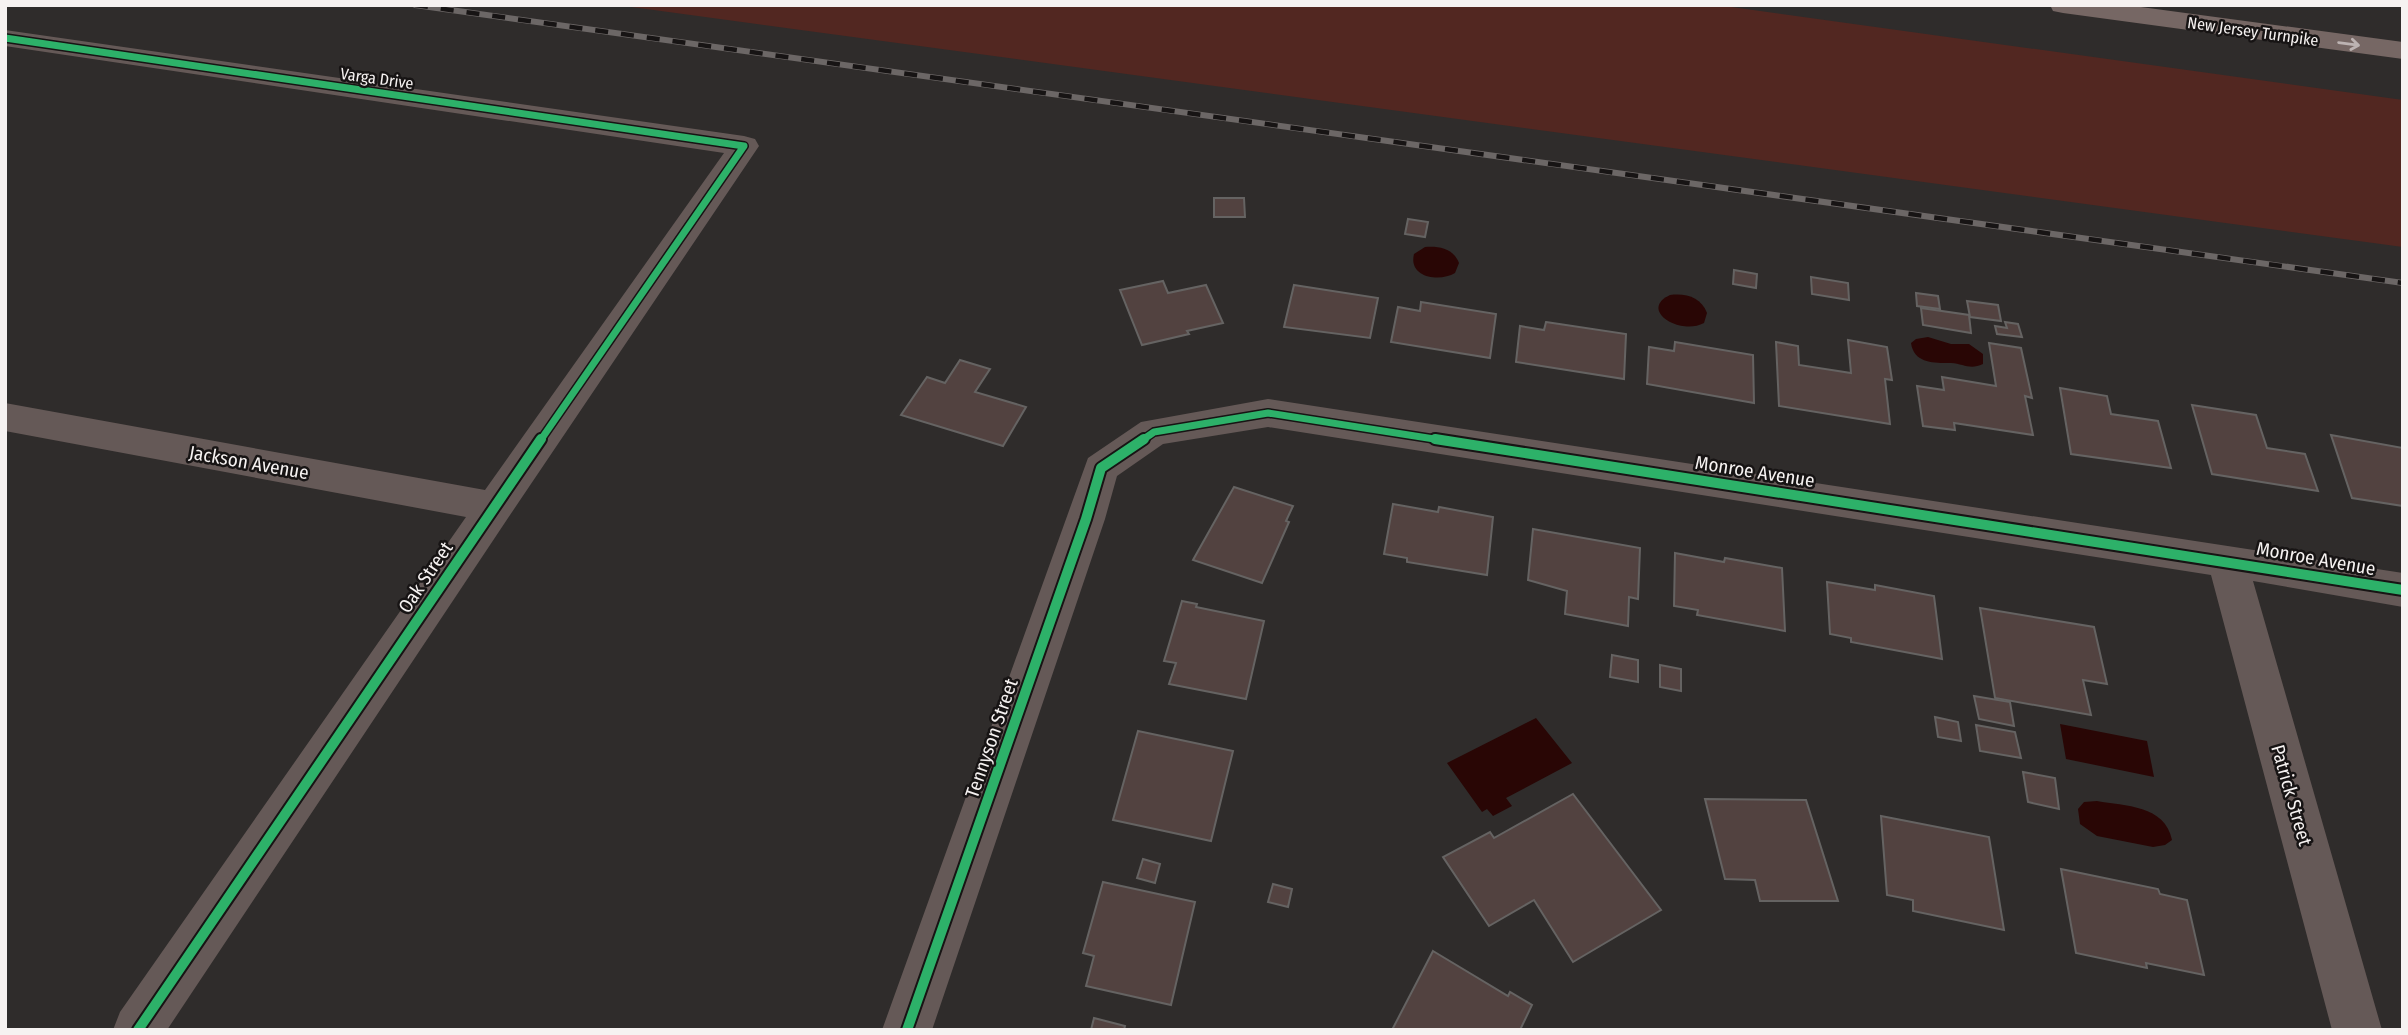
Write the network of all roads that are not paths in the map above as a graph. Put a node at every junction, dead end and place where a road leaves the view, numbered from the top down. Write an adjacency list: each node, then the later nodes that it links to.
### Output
1 (2063, 5): 3 (highway, New Jersey Turnpike, one-way to 3)
2 (5, 38): 4 (street, Varga Drive)
3 (2403, 51)
4 (744, 146): 7 (street, Oak Street)
5 (5, 417): 7 (street, Jackson Avenue)
6 (1111, 461): 8 (street, Monroe Avenue); 11 (street, Tennyson Street)
7 (494, 506): 10 (street, Oak Street)
8 (2227, 561): 9 (street, Monroe Avenue); 12 (street, Patrick Street)
9 (2403, 590)
10 (138, 1030)
11 (907, 1030)
12 (2357, 1030)

